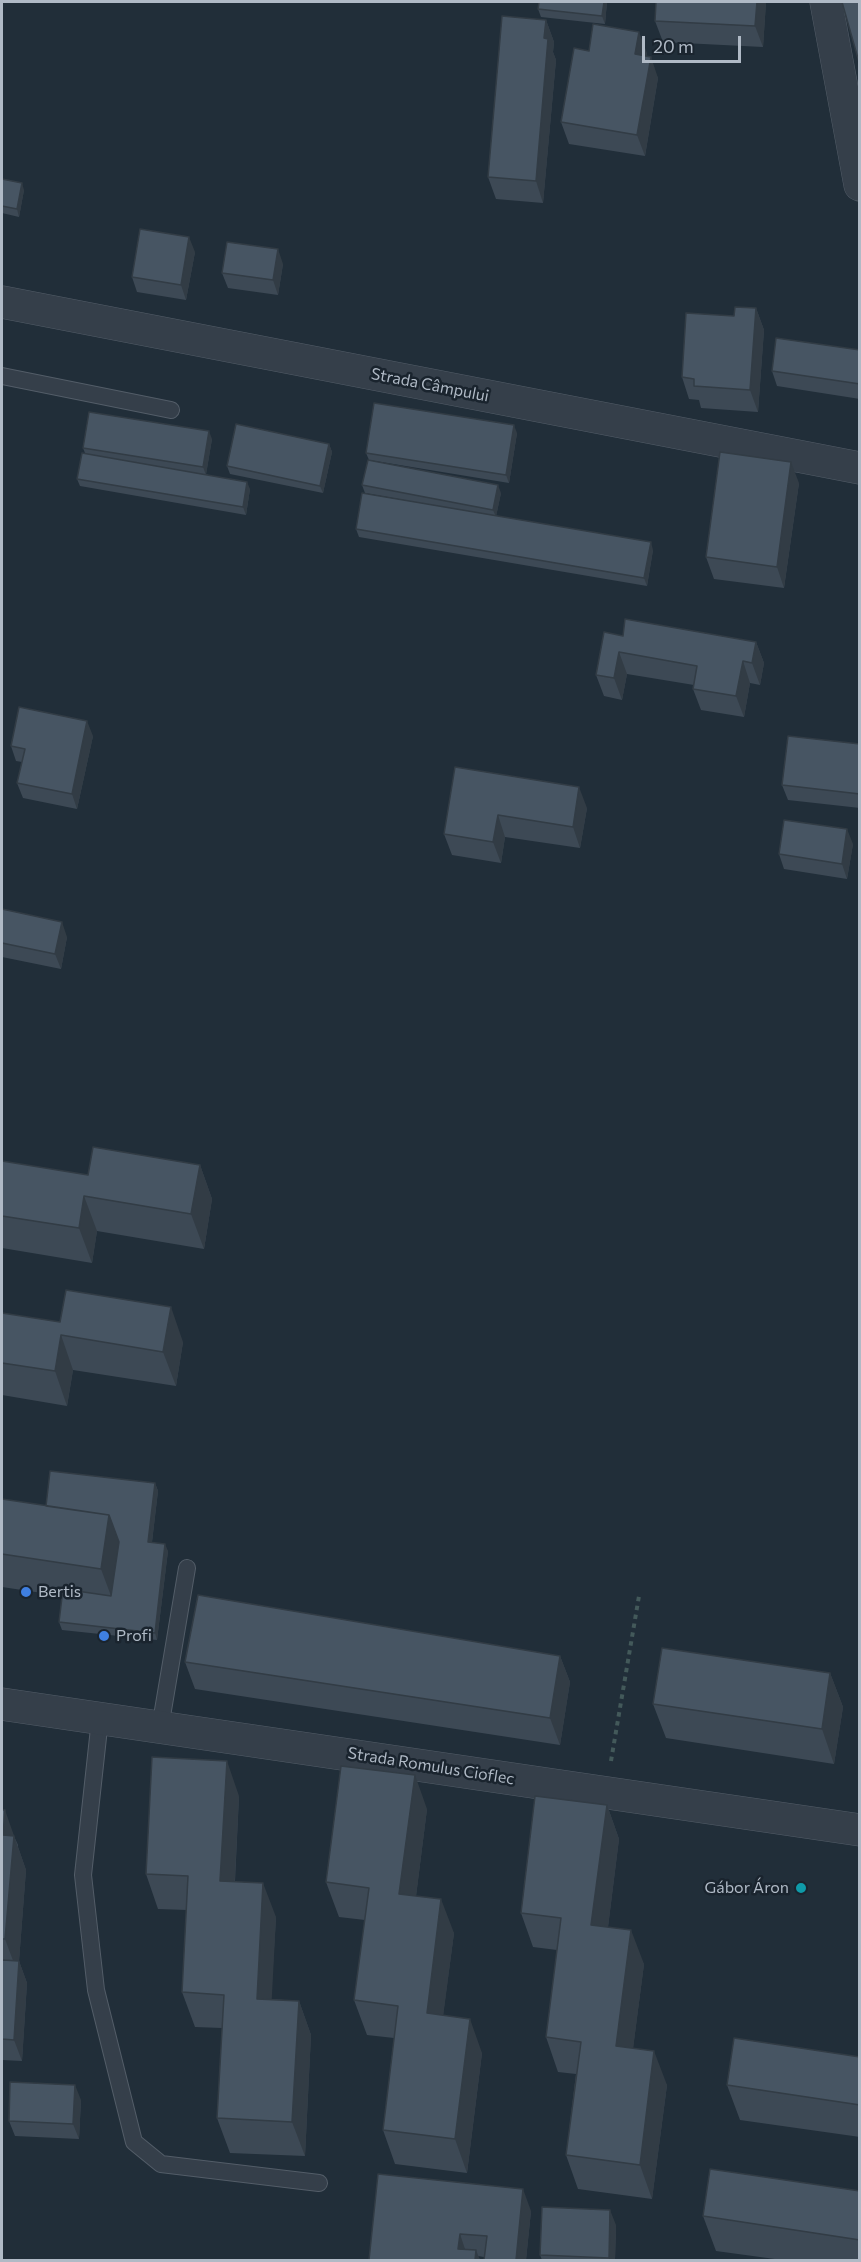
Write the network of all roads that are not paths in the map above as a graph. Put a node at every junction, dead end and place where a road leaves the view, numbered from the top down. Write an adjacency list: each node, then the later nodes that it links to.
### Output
1 (826, 2): 2 (street)
2 (860, 185)
3 (2, 302): 6 (street, Strada Câmpului)
4 (2, 376): 5 (lane)
5 (171, 410)
6 (860, 468)
7 (187, 1568): 10 (lane)
8 (2, 1704): 9 (street, Strada Romulus Cioflec)
9 (100, 1719): 10 (street, Strada Romulus Cioflec); 12 (lane)
10 (160, 1728): 11 (street, Strada Romulus Cioflec)
11 (860, 1830)
12 (319, 2183)

